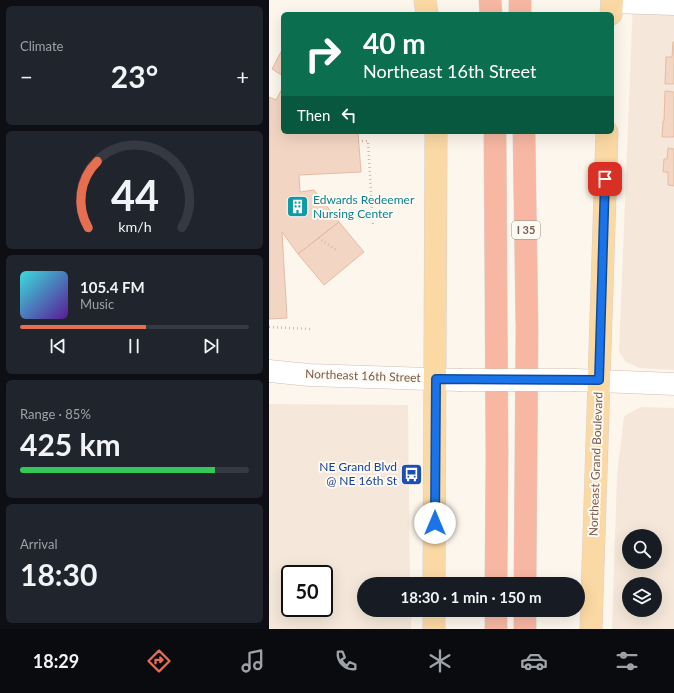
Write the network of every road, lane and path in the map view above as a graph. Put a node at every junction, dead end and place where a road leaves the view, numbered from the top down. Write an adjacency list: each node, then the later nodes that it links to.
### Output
1 (425, 0): 6 (main road)
2 (490, 0): 7 (highway)
3 (520, 0): 8 (highway)
4 (674, 4): 5 (street)
5 (612, 6)
6 (427, 12)
7 (491, 12)
8 (520, 12)
9 (436, 134): 20 (main road)
10 (495, 134): 24 (highway, I 35)
11 (524, 134): 25 (highway, I 35)
12 (607, 134): 21 (main road, Northeast Grand Boulevard)
13 (358, 141): 14 (path)
14 (373, 226)
15 (319, 238): 16 (path)
16 (338, 251)
17 (269, 327): 18 (path)
18 (310, 329)
19 (269, 371): 20 (street, Northeast 16th Street)
20 (436, 379): 21 (street, Northeast 16th Street, bridge); 23 (main road)
21 (599, 380): 22 (street, Northeast 16th Street); 32 (main road, Northeast Grand Boulevard)
22 (674, 384)
23 (434, 577)
24 (496, 577)
25 (525, 577)
26 (434, 617): 29 (main road)
27 (496, 617): 30 (highway)
28 (525, 617): 31 (highway)
29 (433, 629)
30 (495, 629)
31 (525, 629)
32 (591, 629)

